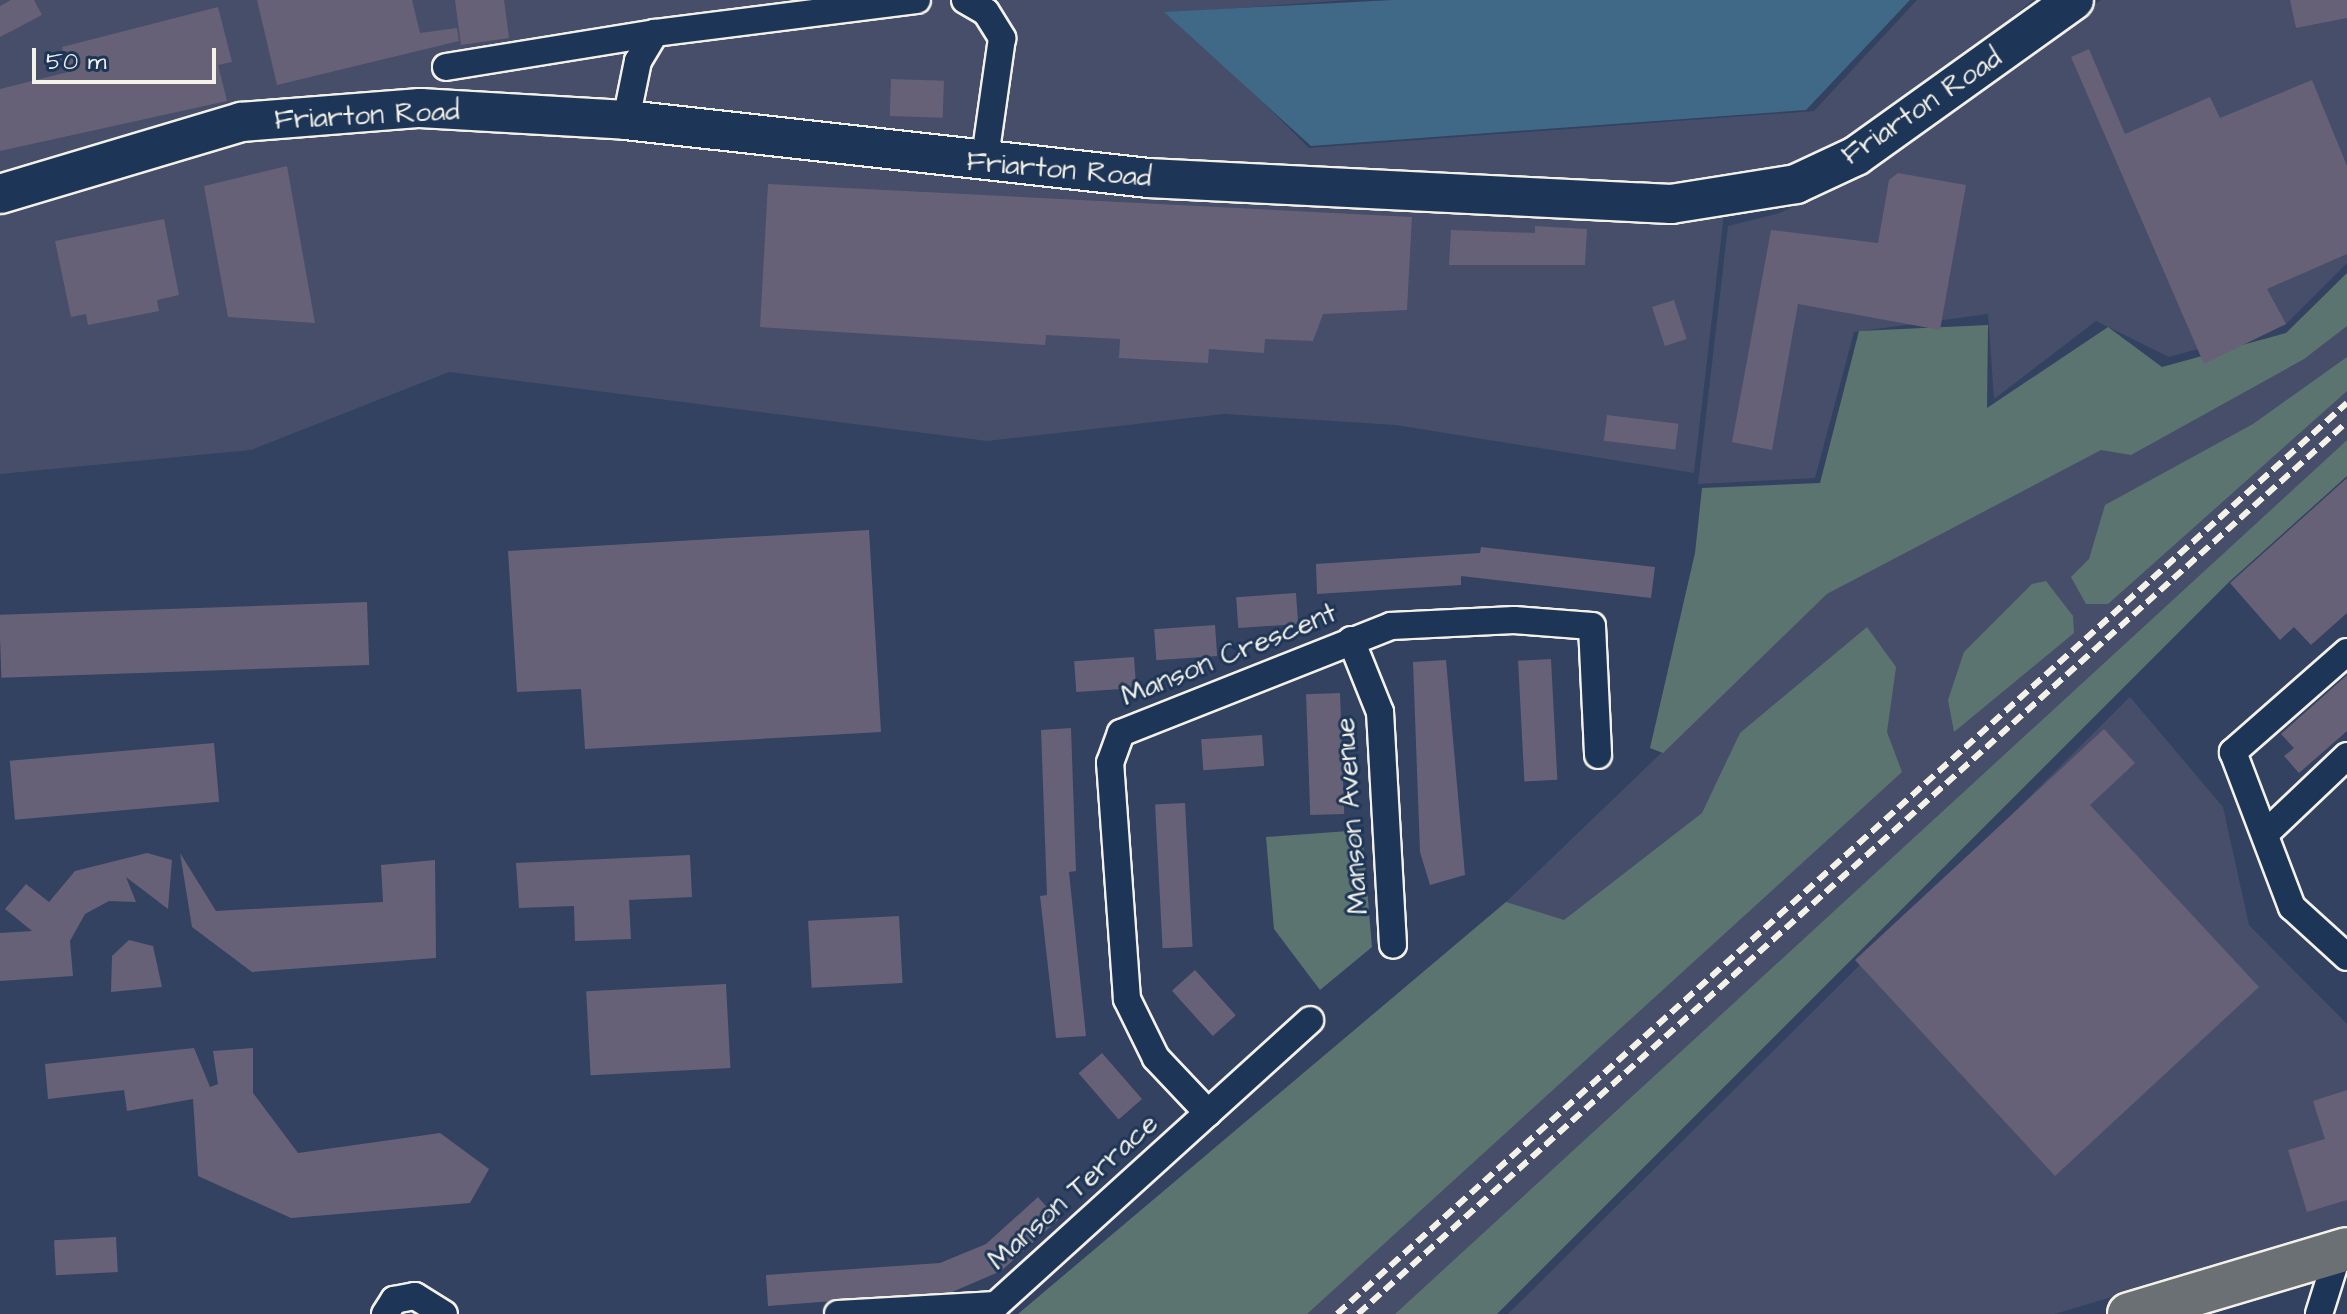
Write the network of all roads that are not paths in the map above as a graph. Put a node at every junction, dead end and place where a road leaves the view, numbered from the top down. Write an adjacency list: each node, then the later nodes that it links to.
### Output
1 (917, 0): 4 (street)
2 (965, 0): 7 (street)
3 (2074, 0): 7 (street, Friarton Road)
4 (655, 33): 5 (street); 6 (street)
5 (446, 67)
6 (626, 120): 7 (street, Friarton Road); 8 (street, Friarton Road)
7 (984, 164)
8 (0, 194)
9 (1351, 640): 11 (street, Manson Crescent); 14 (street, Manson Avenue); 17 (street, Manson Crescent)
10 (2347, 652): 13 (street)
11 (1598, 755)
12 (2347, 756): 13 (street)
13 (2266, 833): 15 (street)
14 (1393, 945)
15 (2347, 957)
16 (1310, 1020): 17 (street, Manson Terrace)
17 (1208, 1113): 21 (street, Manson Terrace)
18 (2343, 1249): 22 (main road); 23 (street)
19 (385, 1314): 20 (street)
20 (444, 1314)
21 (838, 1314)
22 (2129, 1314)
23 (2319, 1314)

